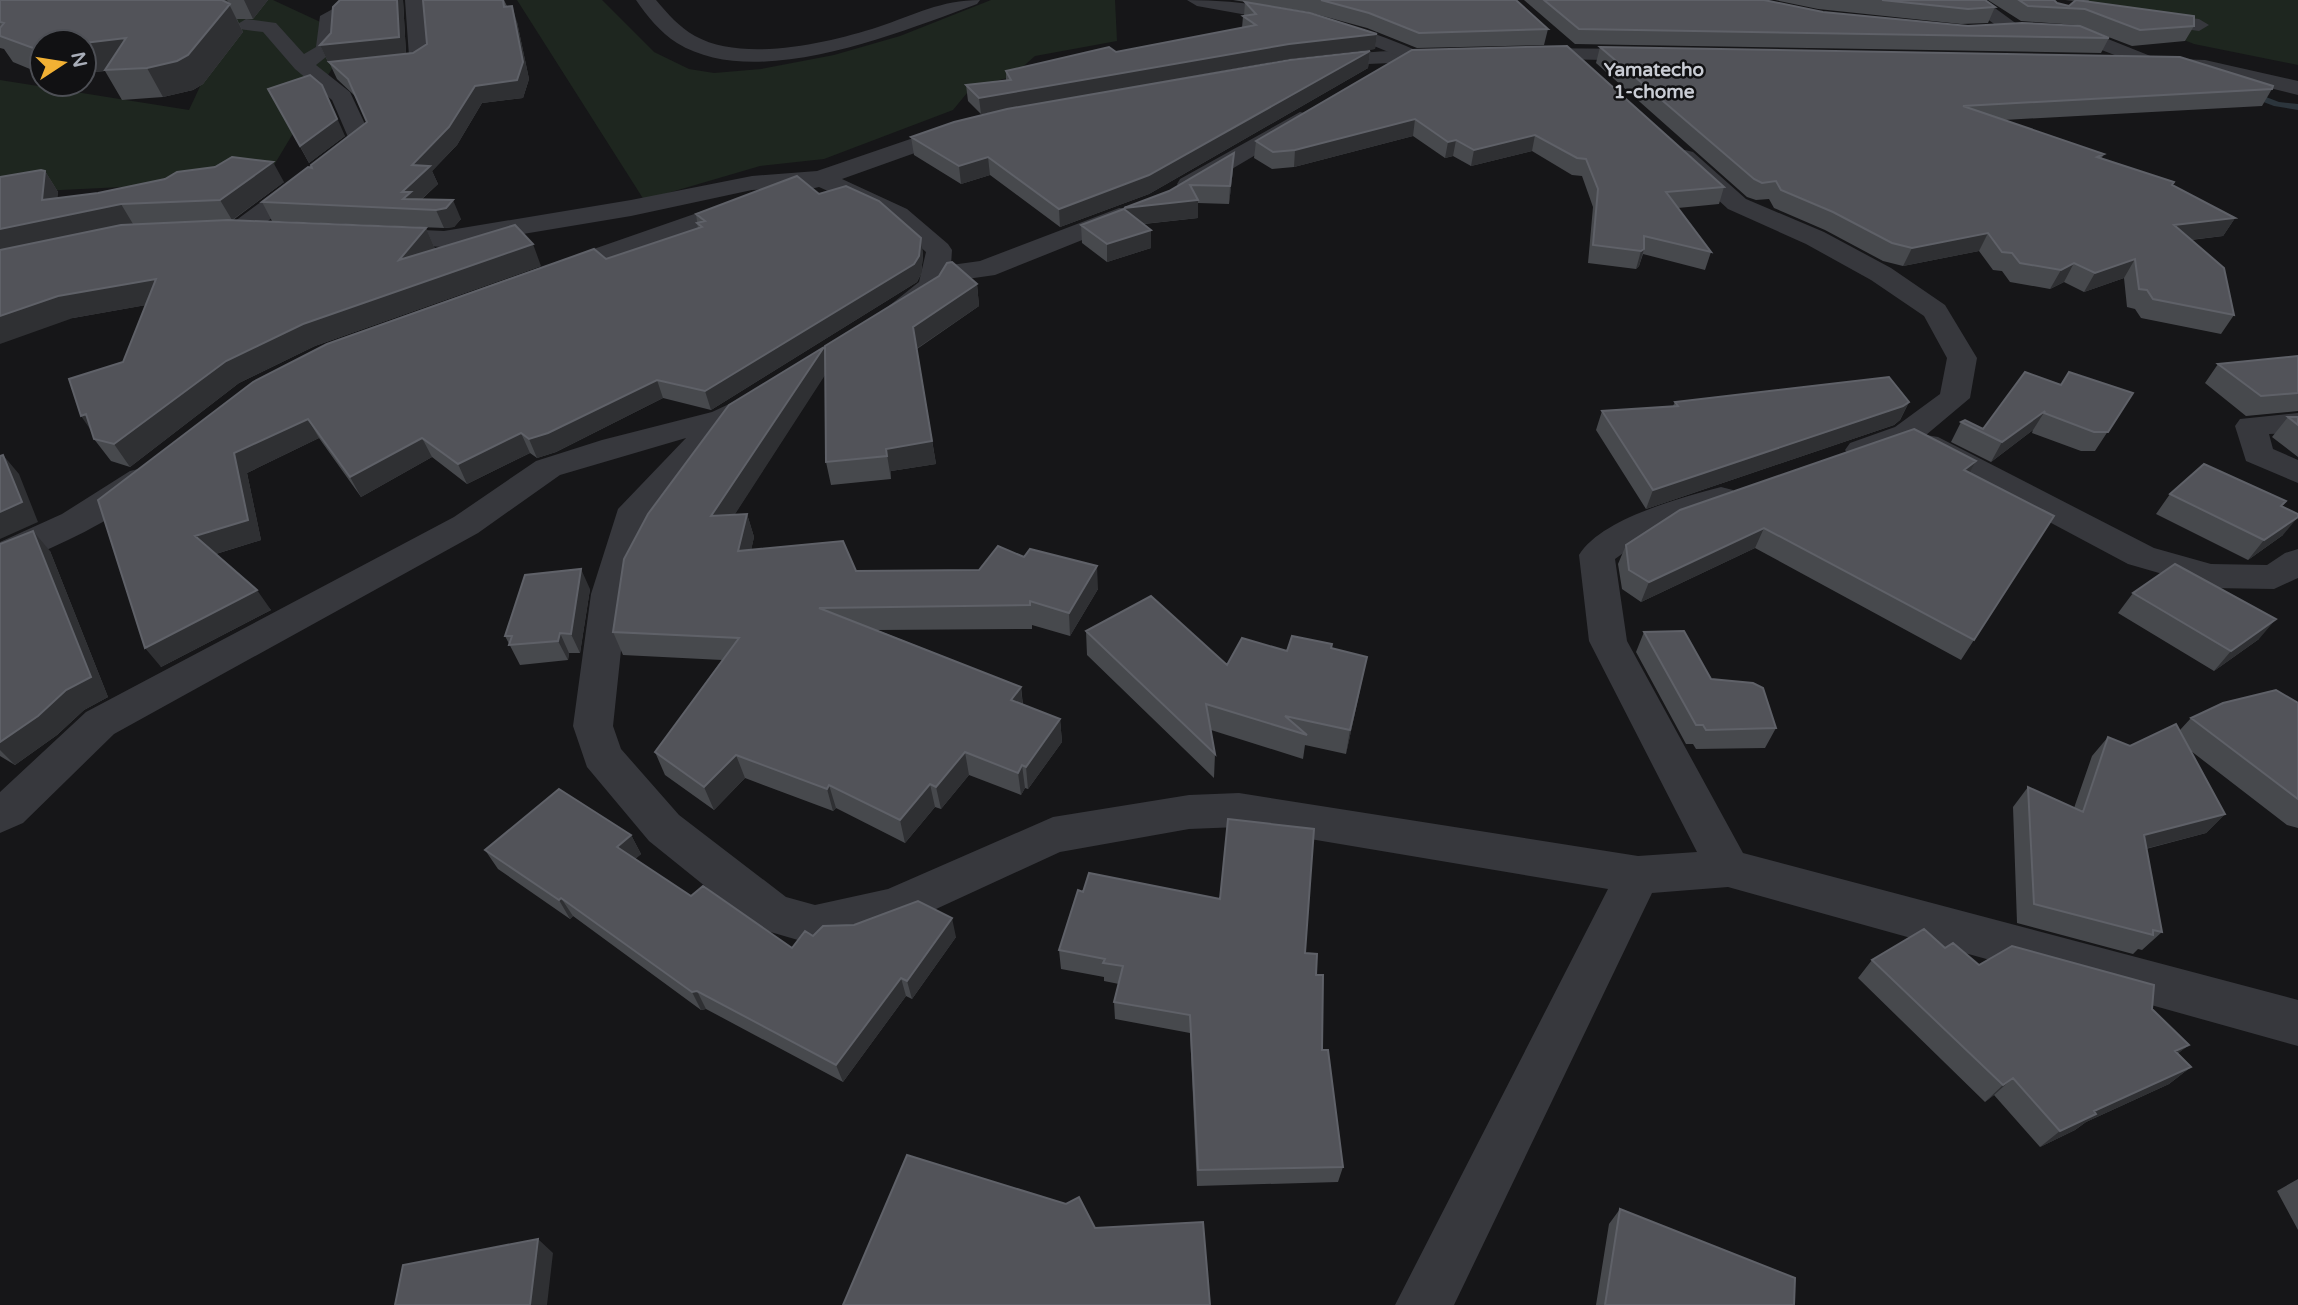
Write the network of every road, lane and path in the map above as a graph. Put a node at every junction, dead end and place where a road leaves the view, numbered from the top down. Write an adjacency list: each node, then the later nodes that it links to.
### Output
1 (415, 0): 23 (street)
2 (646, 0): 3 (street)
3 (970, 0)
4 (1971, 0): 11 (street)
5 (1203, 1): 19 (street)
6 (340, 10): 23 (street)
7 (2059, 14): 13 (street)
8 (2126, 15): 9 (street)
9 (2199, 25)
10 (246, 26): 23 (street)
11 (2015, 30): 12 (street); 13 (street)
12 (1988, 32)
13 (2076, 33): 21 (street)
14 (1551, 36): 15 (street)
15 (1571, 53): 16 (street); 17 (street); 24 (street)
16 (1506, 55)
17 (1676, 55)
18 (1467, 56): 19 (street)
19 (1410, 58): 22 (street); 25 (street)
20 (2095, 62): 21 (street)
21 (2151, 63): 26 (street)
22 (1288, 68)
23 (307, 69): 33 (street)
24 (1600, 80)
25 (1359, 85)
26 (2298, 88)
27 (1324, 106): 31 (street)
28 (984, 123): 30 (street)
29 (1669, 142): 43 (street)
30 (820, 178): 36 (street); 37 (street); 38 (street)
31 (1171, 194)
32 (1147, 206): 37 (street)
33 (240, 229): 34 (street); 35 (street)
34 (214, 231)
35 (281, 231)
36 (349, 234)
37 (938, 275): 39 (street)
38 (521, 284)
39 (873, 325)
40 (769, 390): 41 (street)
41 (723, 419): 50 (street); 52 (street)
42 (2298, 423): 46 (street)
43 (1906, 434): 45 (street); 49 (street)
44 (167, 458): 48 (street)
45 (1829, 461)
46 (2298, 473)
47 (1751, 488): 51 (street)
48 (0, 555)
49 (2298, 561)
50 (0, 815)
51 (1728, 867): 52 (street); 53 (street)
52 (1638, 875): 54 (street)
53 (2298, 1023)
54 (1424, 1305)

